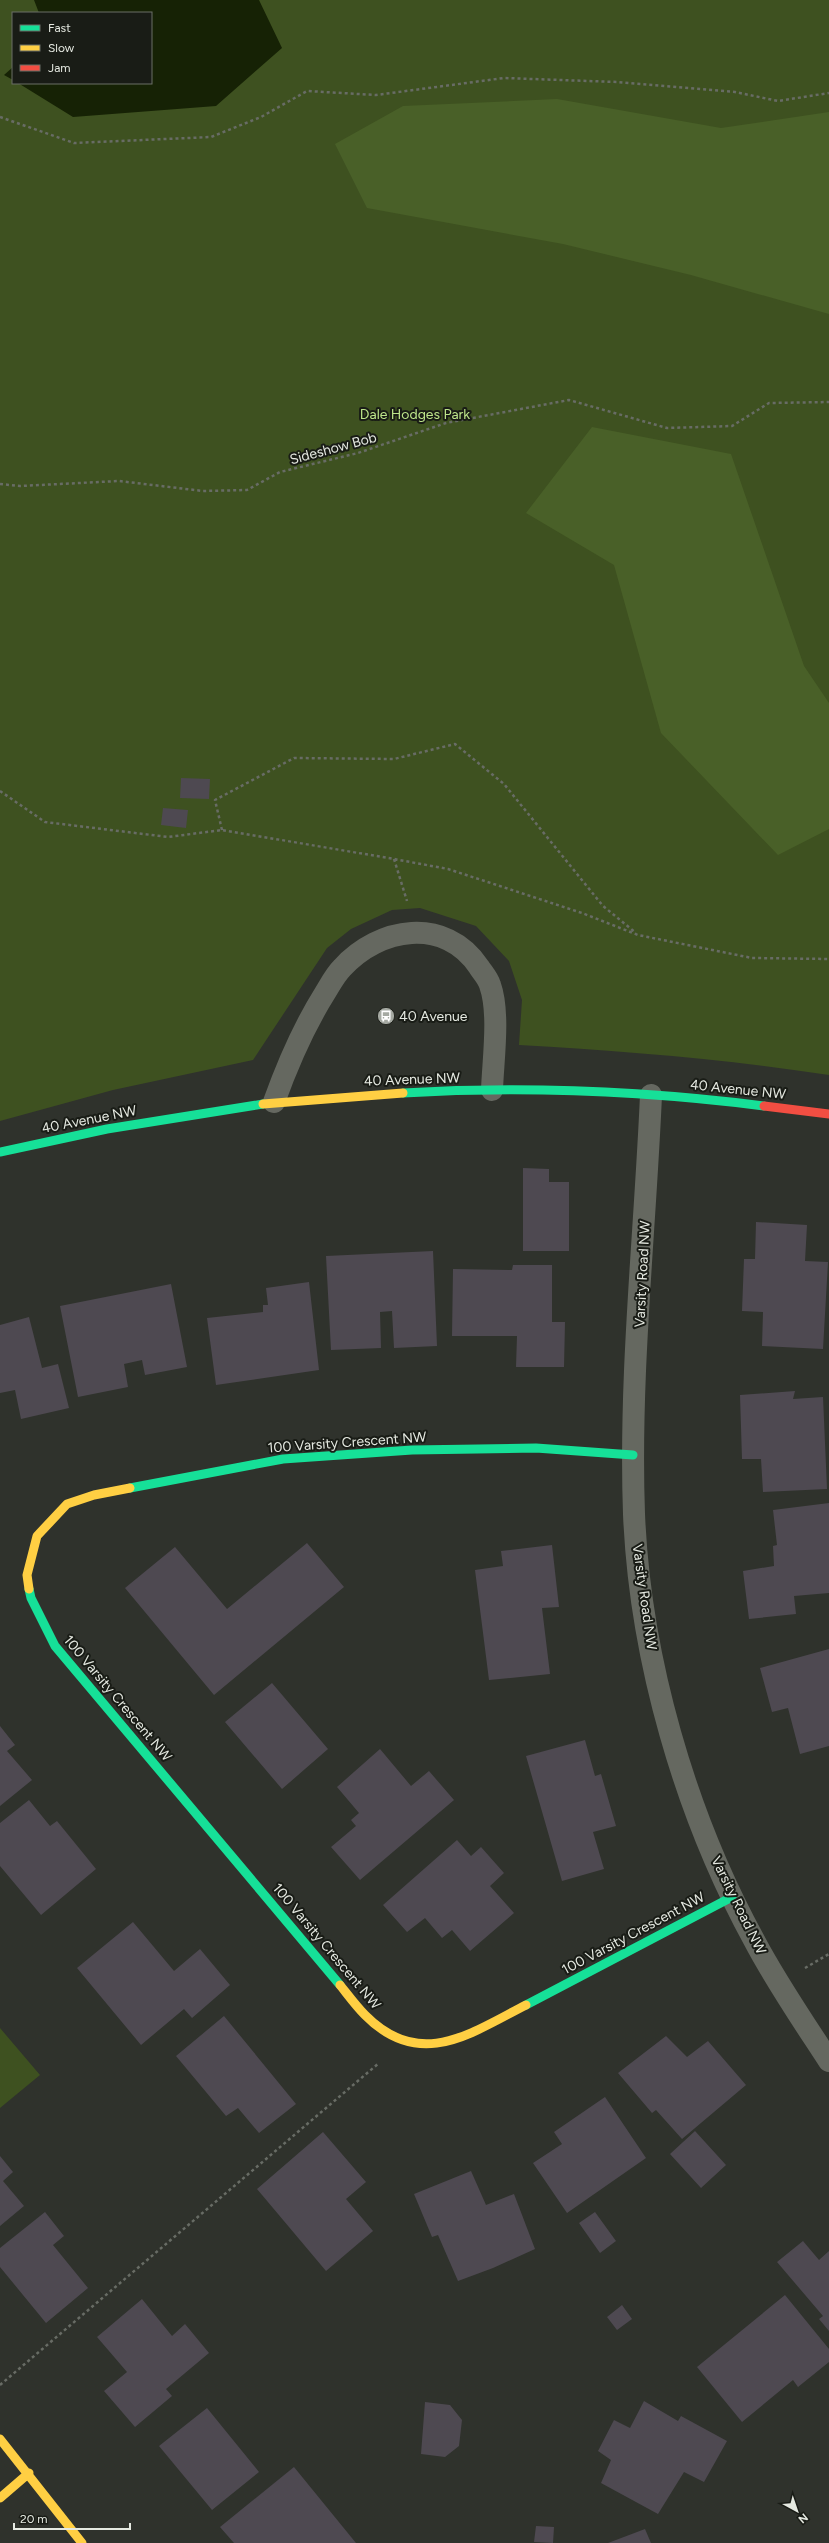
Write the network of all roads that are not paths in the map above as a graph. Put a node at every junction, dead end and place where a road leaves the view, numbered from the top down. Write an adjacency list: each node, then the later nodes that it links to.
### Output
1 (492, 1090): 2 (street, 40 Avenue NW); 3 (street, 40 Avenue NW); 3 (street)
2 (650, 1094): 4 (street, 40 Avenue NW); 6 (street, Varsity Road NW)
3 (274, 1102): 5 (street, 40 Avenue NW)
4 (829, 1114)
5 (0, 1152)
6 (633, 1455): 7 (street, Varsity Road NW); 7 (street, 100 Varsity Crescent NW)
7 (732, 1897): 8 (street, Varsity Road NW)
8 (829, 2060)
9 (0, 2438): 10 (street)
10 (29, 2473): 11 (street); 12 (street)
11 (0, 2498)
12 (82, 2543)

